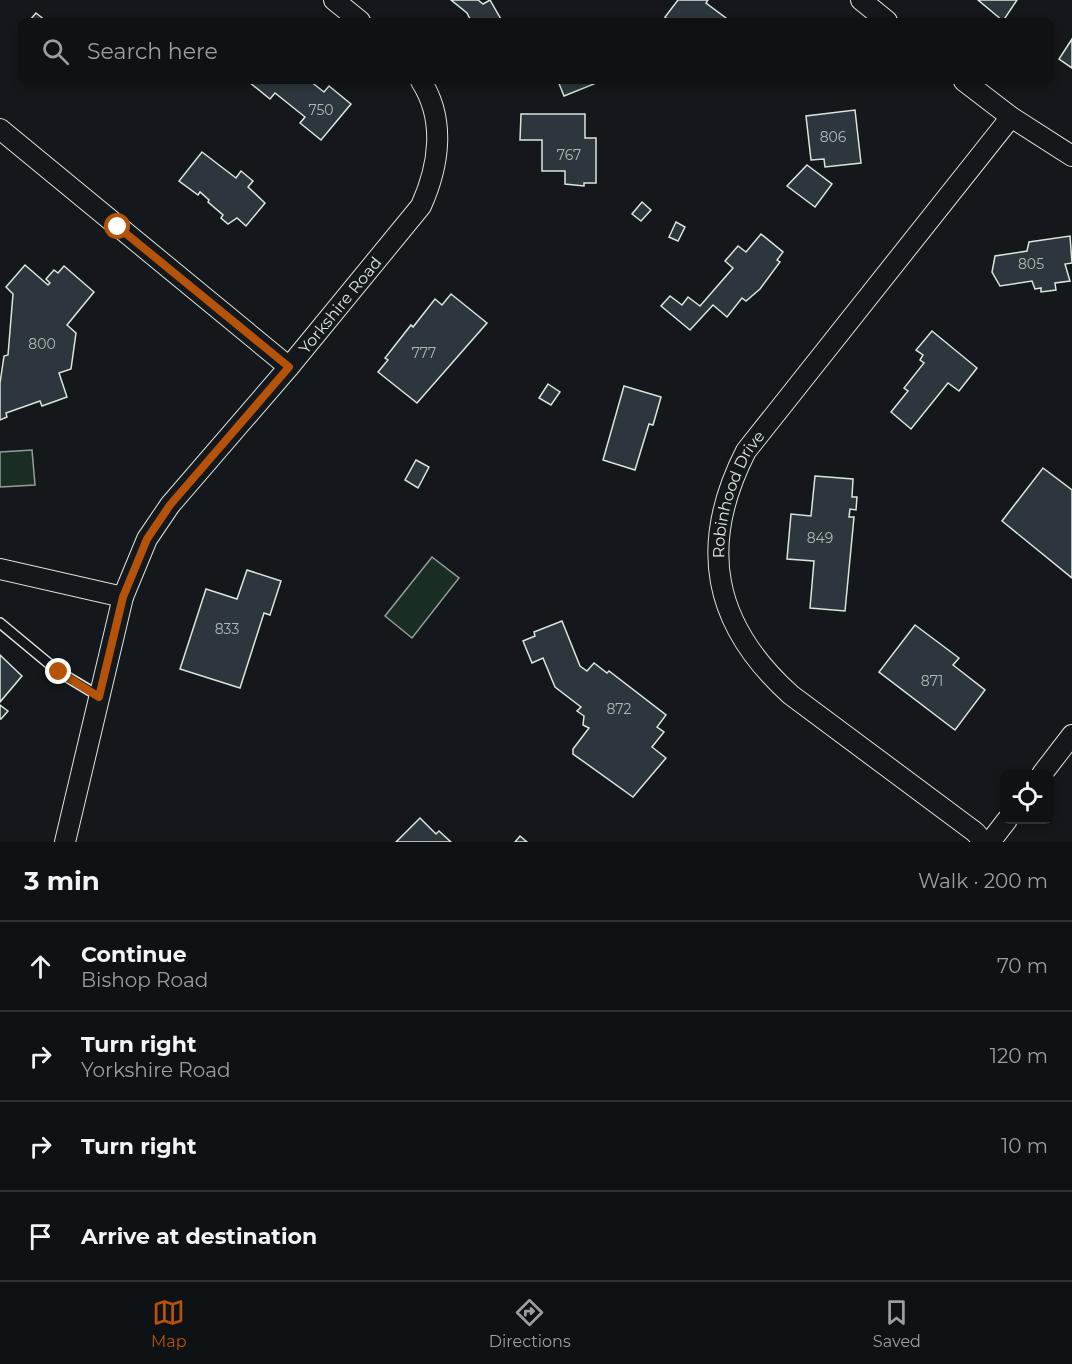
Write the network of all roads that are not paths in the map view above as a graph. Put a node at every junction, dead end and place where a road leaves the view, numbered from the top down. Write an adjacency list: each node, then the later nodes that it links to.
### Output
1 (334, 0): 3 (street)
2 (861, 0): 4 (street)
3 (356, 18)
4 (883, 18)
5 (422, 84): 10 (street, Yorkshire Road)
6 (968, 84): 7 (street)
7 (1011, 117): 9 (street); 19 (street, Robinhood Drive)
8 (0, 129): 10 (street)
9 (1072, 156)
10 (289, 367): 12 (street, Yorkshire Road)
11 (0, 569): 12 (street)
12 (123, 597): 14 (street, Yorkshire Road)
13 (0, 623): 14 (lane)
14 (99, 697): 18 (street, Yorkshire Road)
15 (1072, 735): 16 (street)
16 (1045, 770)
17 (1003, 824): 20 (street)
18 (65, 842)
19 (984, 842)
20 (990, 842)

